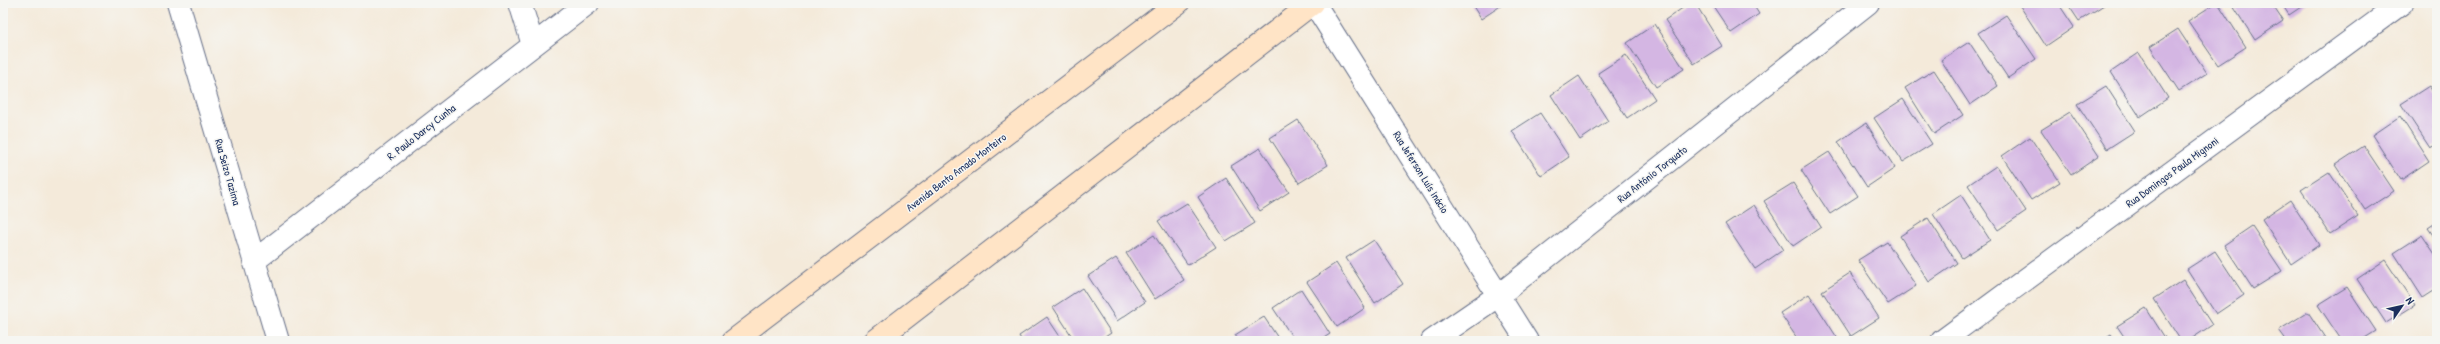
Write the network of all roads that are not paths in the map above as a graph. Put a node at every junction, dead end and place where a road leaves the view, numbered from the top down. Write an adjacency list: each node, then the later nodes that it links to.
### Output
1 (178, 3): 9 (street, Rua Seizo Tazima)
2 (520, 3): 8 (street)
3 (588, 3): 8 (street, R. Paulo Darcy Cunha)
4 (1178, 3): 12 (street, Avenida Bento Amado Monteiro)
5 (1313, 3): 10 (street, Rua Jeferson Luís Inácio); 13 (street)
6 (1868, 3): 10 (street, Rua Antônio Torquato)
7 (2402, 3): 16 (street, Rua Domingos Paula Mignoni)
8 (533, 45): 9 (street, R. Paulo Darcy Cunha)
9 (254, 261): 11 (street, Rua Seizo Tazima)
10 (1499, 295): 14 (street, Rua Antônio Torquato); 15 (street, Rua Jeferson Luís Inácio)
11 (278, 341)
12 (733, 341)
13 (875, 341)
14 (1432, 341)
15 (1527, 341)
16 (1942, 341)

